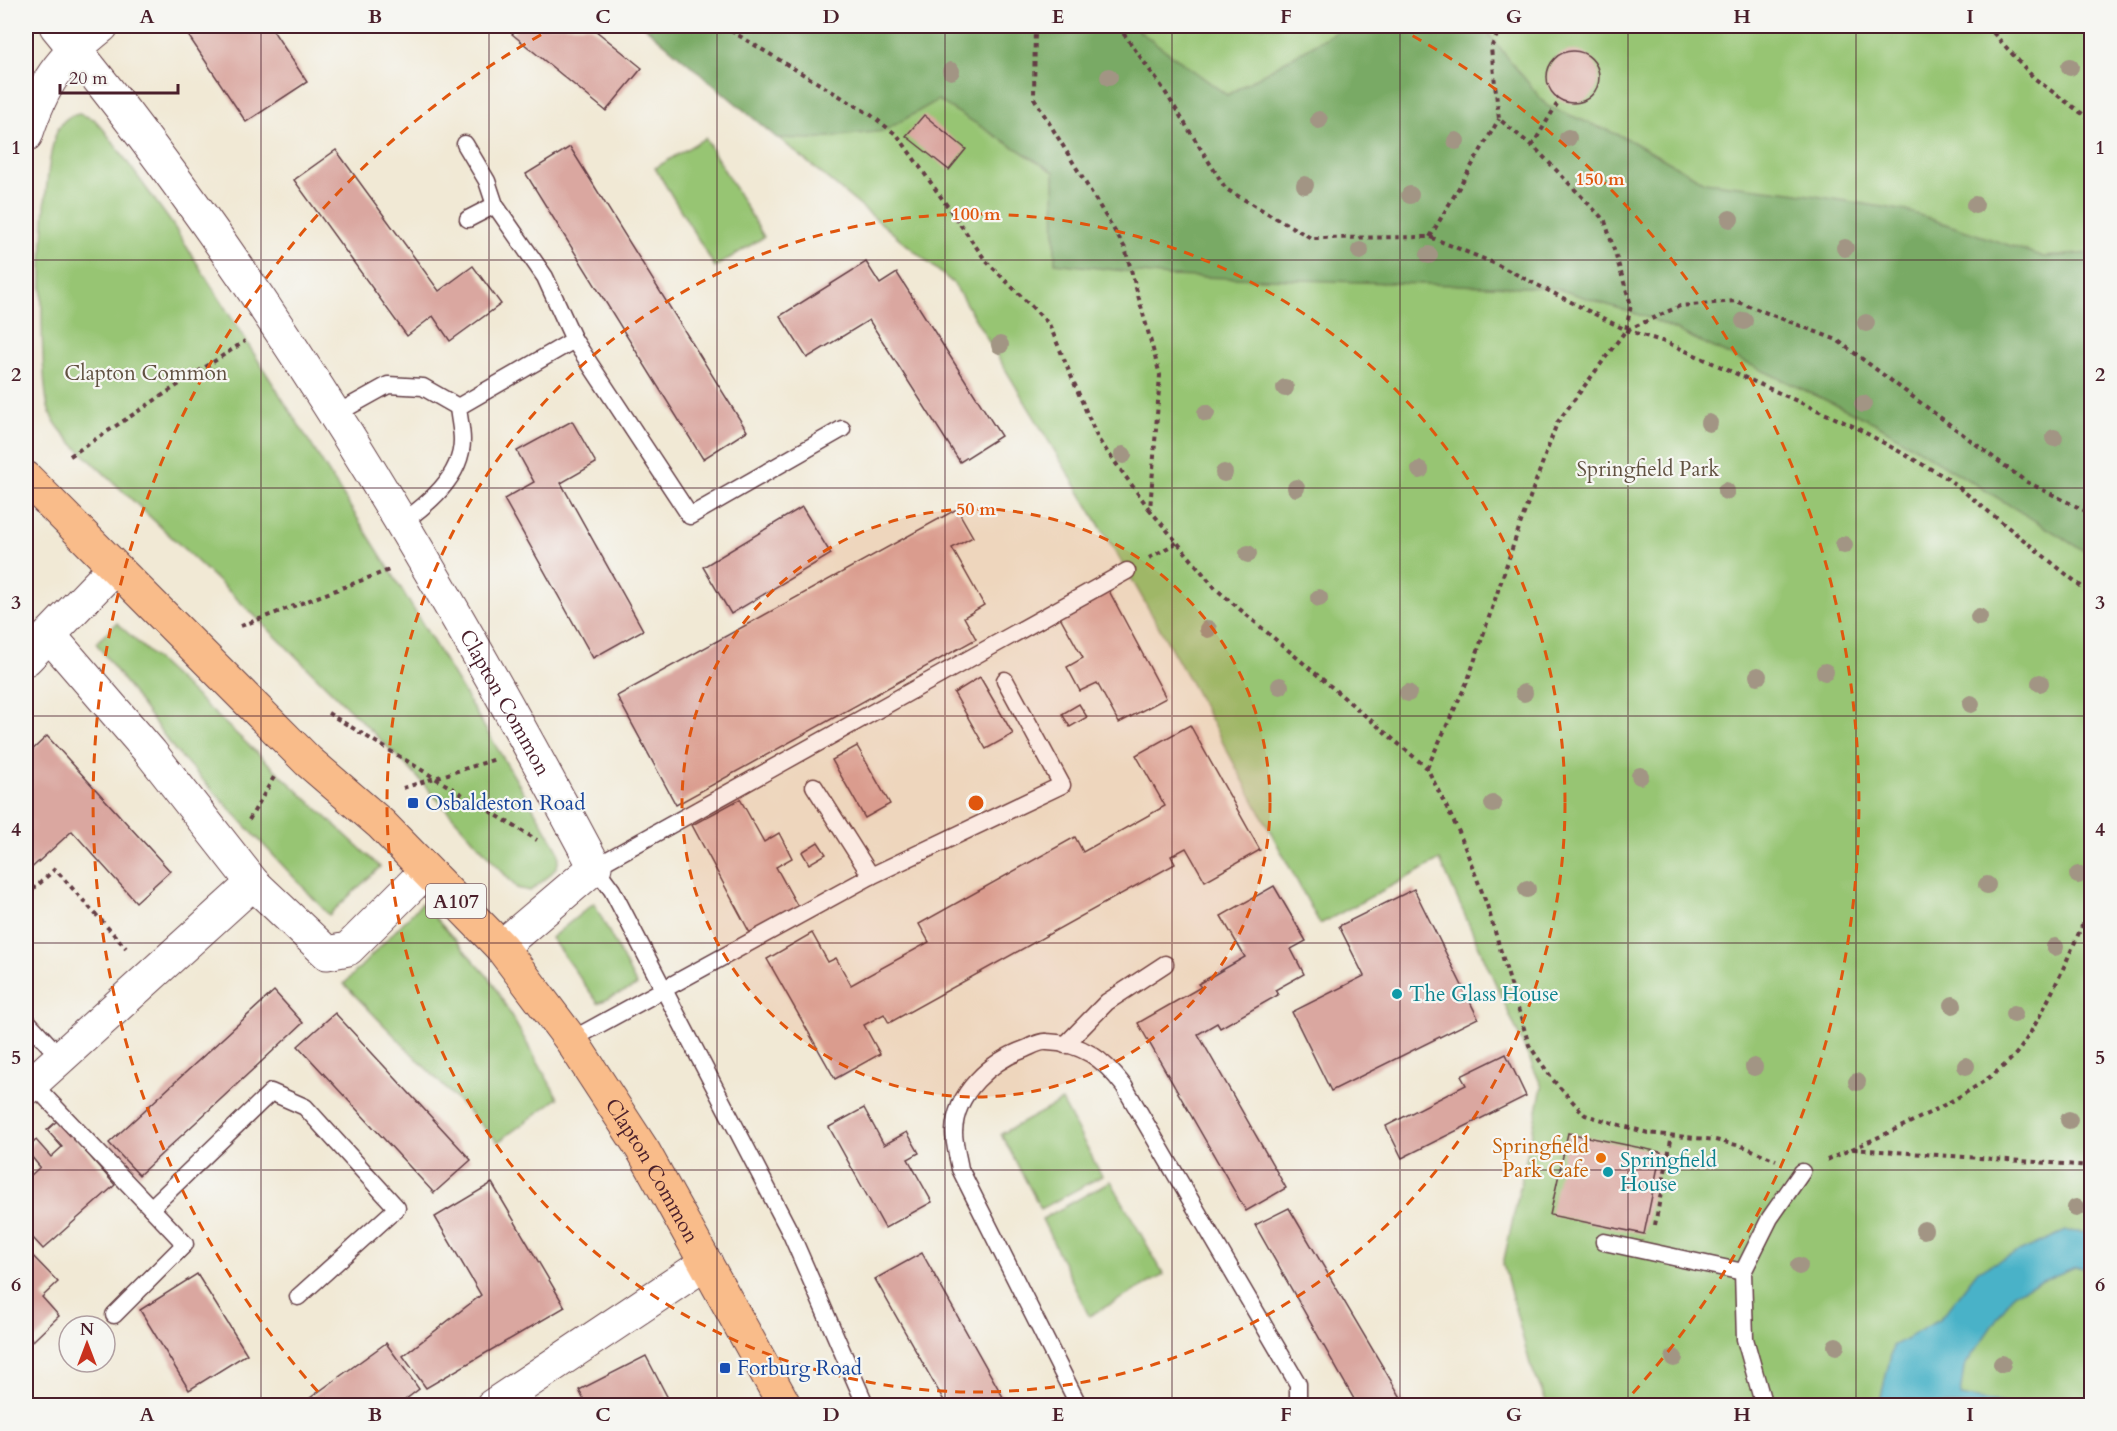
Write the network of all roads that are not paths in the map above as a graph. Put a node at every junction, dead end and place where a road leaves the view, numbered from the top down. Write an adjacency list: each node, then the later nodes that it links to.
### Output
1 (102, 26): 2 (street)
2 (65, 37): 3 (street); 10 (street, Clapton Common)
3 (32, 104): 4 (street)
4 (26, 135)
5 (465, 144): 6 (lane)
6 (495, 205): 7 (lane); 8 (lane)
7 (468, 219)
8 (574, 340): 9 (lane); 11 (lane)
9 (458, 408): 10 (lane); 13 (lane)
10 (334, 415): 13 (street, Clapton Common)
11 (842, 429)
12 (26, 478): 14 (highway, Clapton Common / A107)
13 (400, 524): 20 (street, Clapton Common)
14 (114, 568): 16 (street); 21 (highway, Clapton Common / A107)
15 (1127, 571): 20 (lane)
16 (50, 636): 17 (street); 23 (street)
17 (26, 659)
18 (1005, 680): 22 (lane)
19 (814, 786): 22 (lane)
20 (594, 867): 24 (street); 26 (lane)
21 (426, 871): 23 (street); 24 (highway, Clapton Common / A107)
22 (871, 876): 26 (lane)
23 (253, 883): 30 (street)
24 (501, 947): 28 (highway, Clapton Common / A107)
25 (1165, 964): 29 (lane)
26 (664, 989): 28 (lane); 41 (lane)
27 (26, 1020): 30 (lane)
28 (571, 1040): 35 (highway, Clapton Common / A107)
29 (1065, 1045): 42 (lane); 43 (lane)
30 (61, 1058): 31 (street)
31 (29, 1086): 33 (lane)
32 (1802, 1172): 36 (lane)
33 (151, 1208): 37 (lane); 38 (lane)
34 (1604, 1242): 36 (lane)
35 (706, 1263): 39 (street); 40 (highway, Clapton Common / A107)
36 (1743, 1272): 44 (lane)
37 (298, 1297)
38 (115, 1314)
39 (492, 1406)
40 (785, 1406)
41 (866, 1406)
42 (1078, 1406)
43 (1298, 1406)
44 (1764, 1406)

